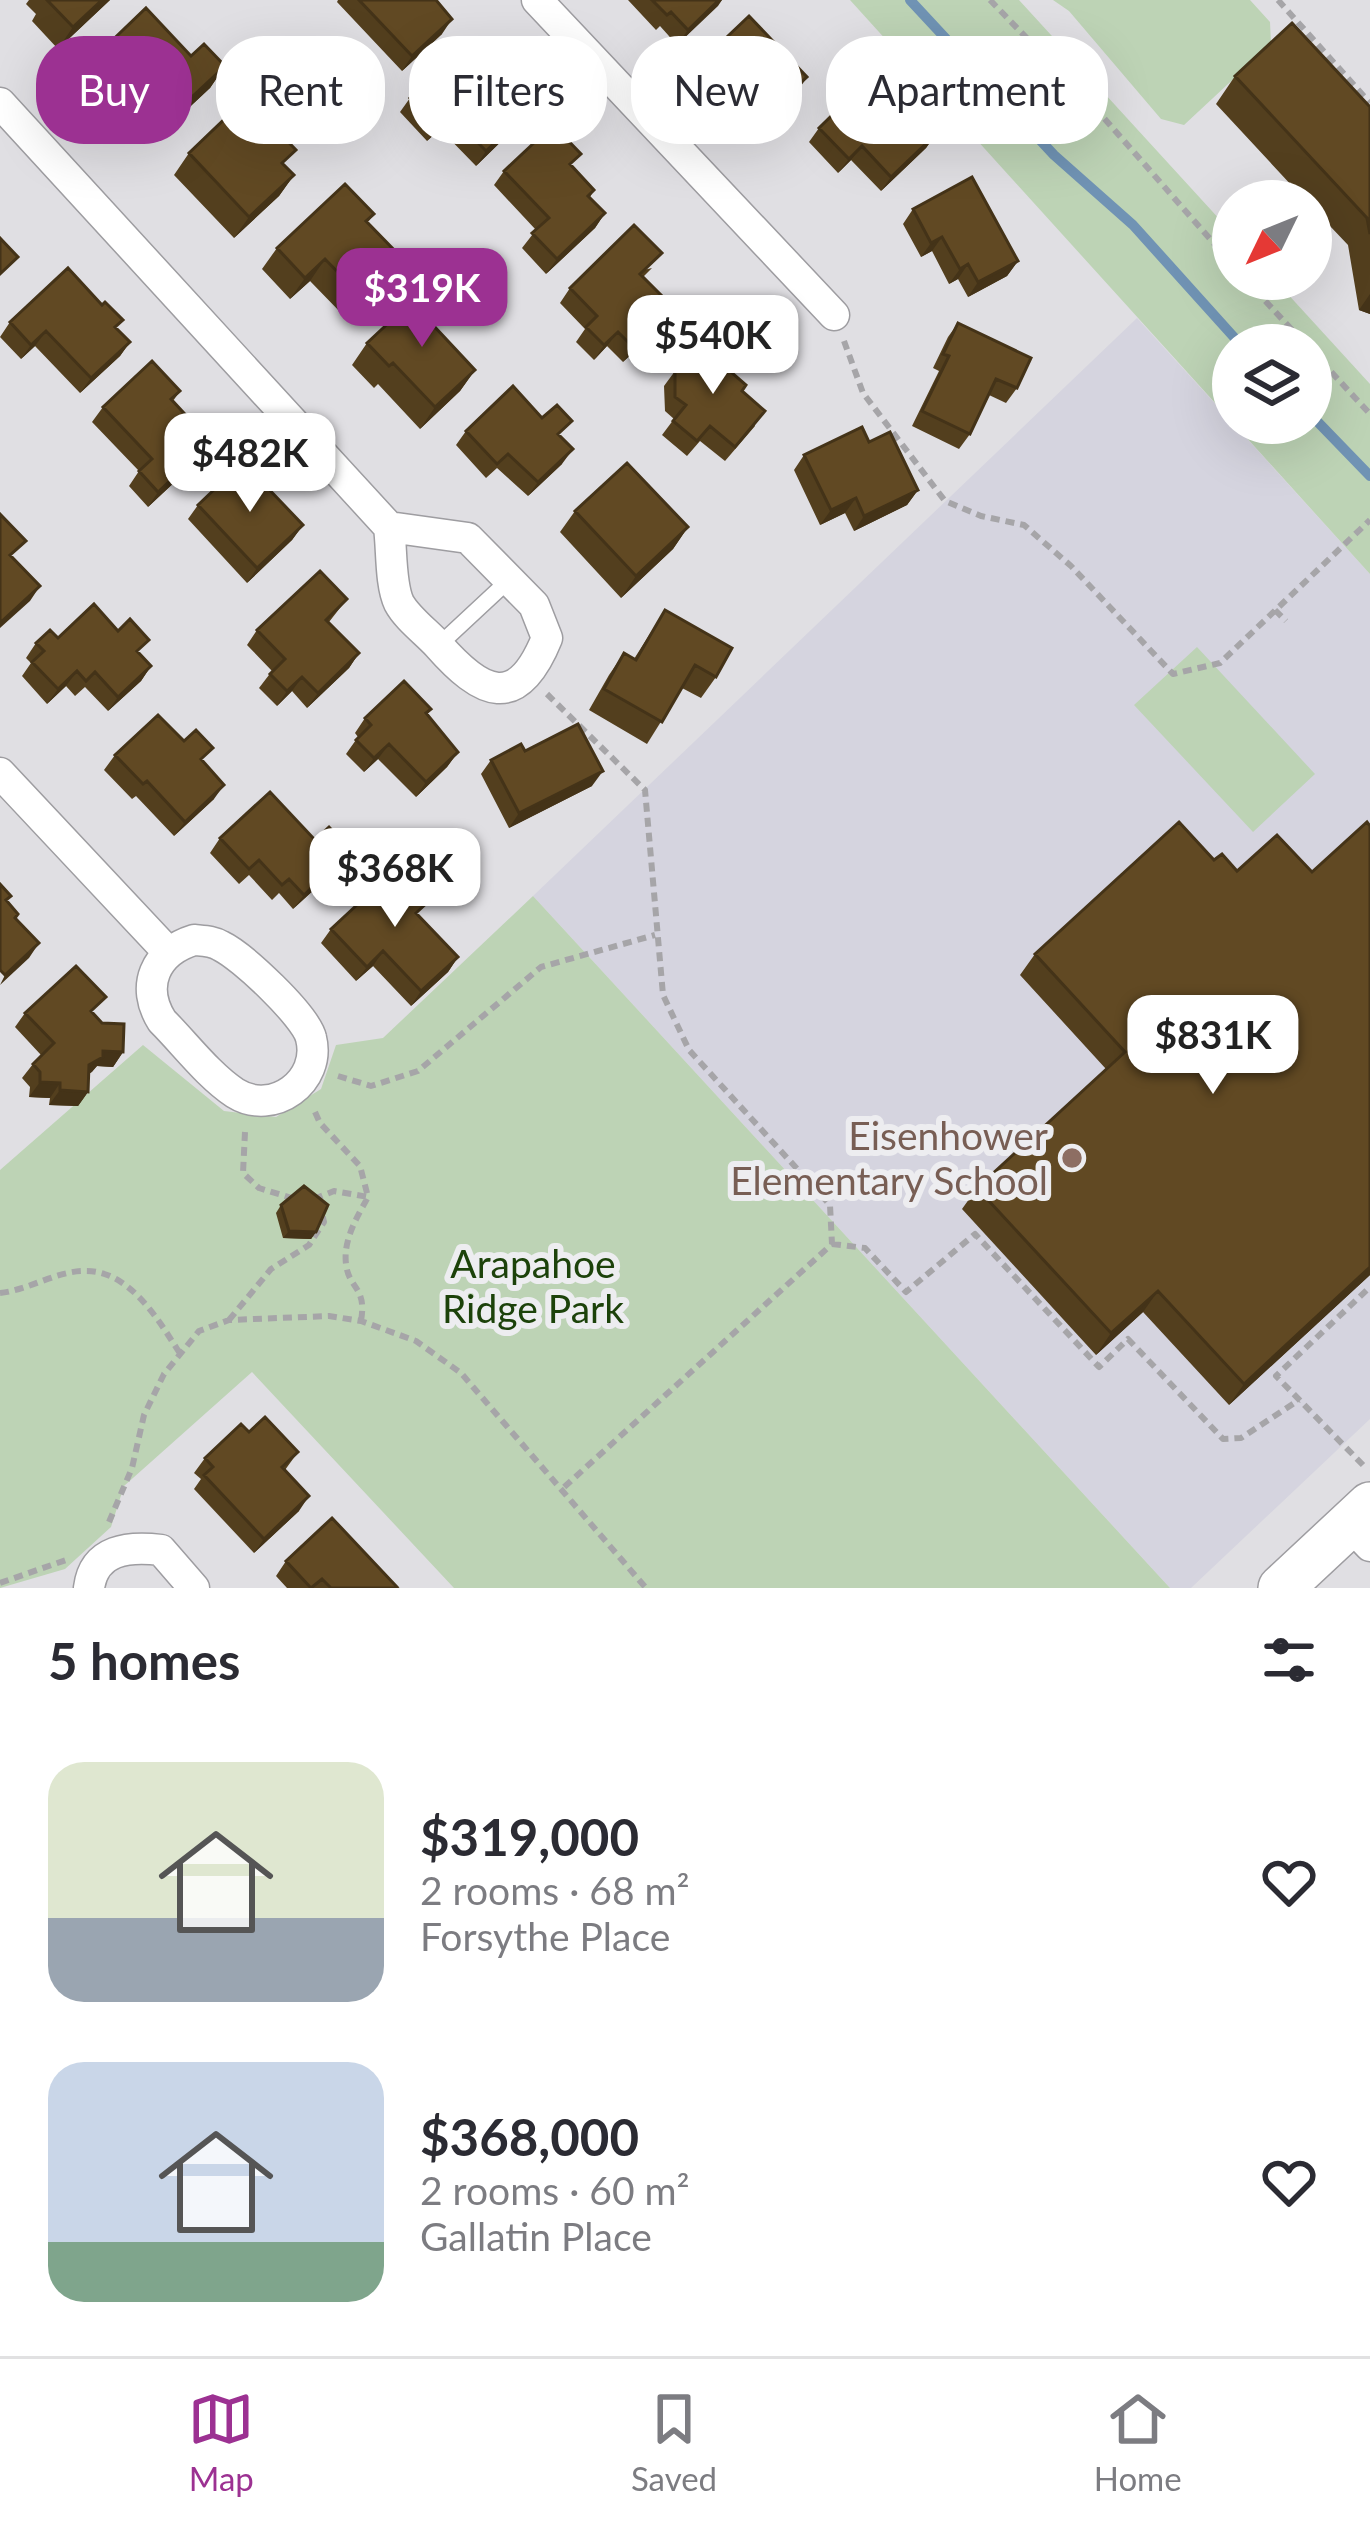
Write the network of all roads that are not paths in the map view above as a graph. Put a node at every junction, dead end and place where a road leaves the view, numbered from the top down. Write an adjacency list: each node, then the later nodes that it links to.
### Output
1 (537, 0): 3 (street)
2 (0, 103): 4 (street)
3 (834, 315)
4 (389, 527): 5 (street); 6 (street)
5 (508, 580): 6 (lane); 6 (street)
6 (438, 646)
7 (0, 773): 8 (street)
8 (168, 952): 8 (street)
9 (1363, 1525): 12 (street)
10 (88, 1588): 11 (street)
11 (194, 1588)
12 (1281, 1588)

